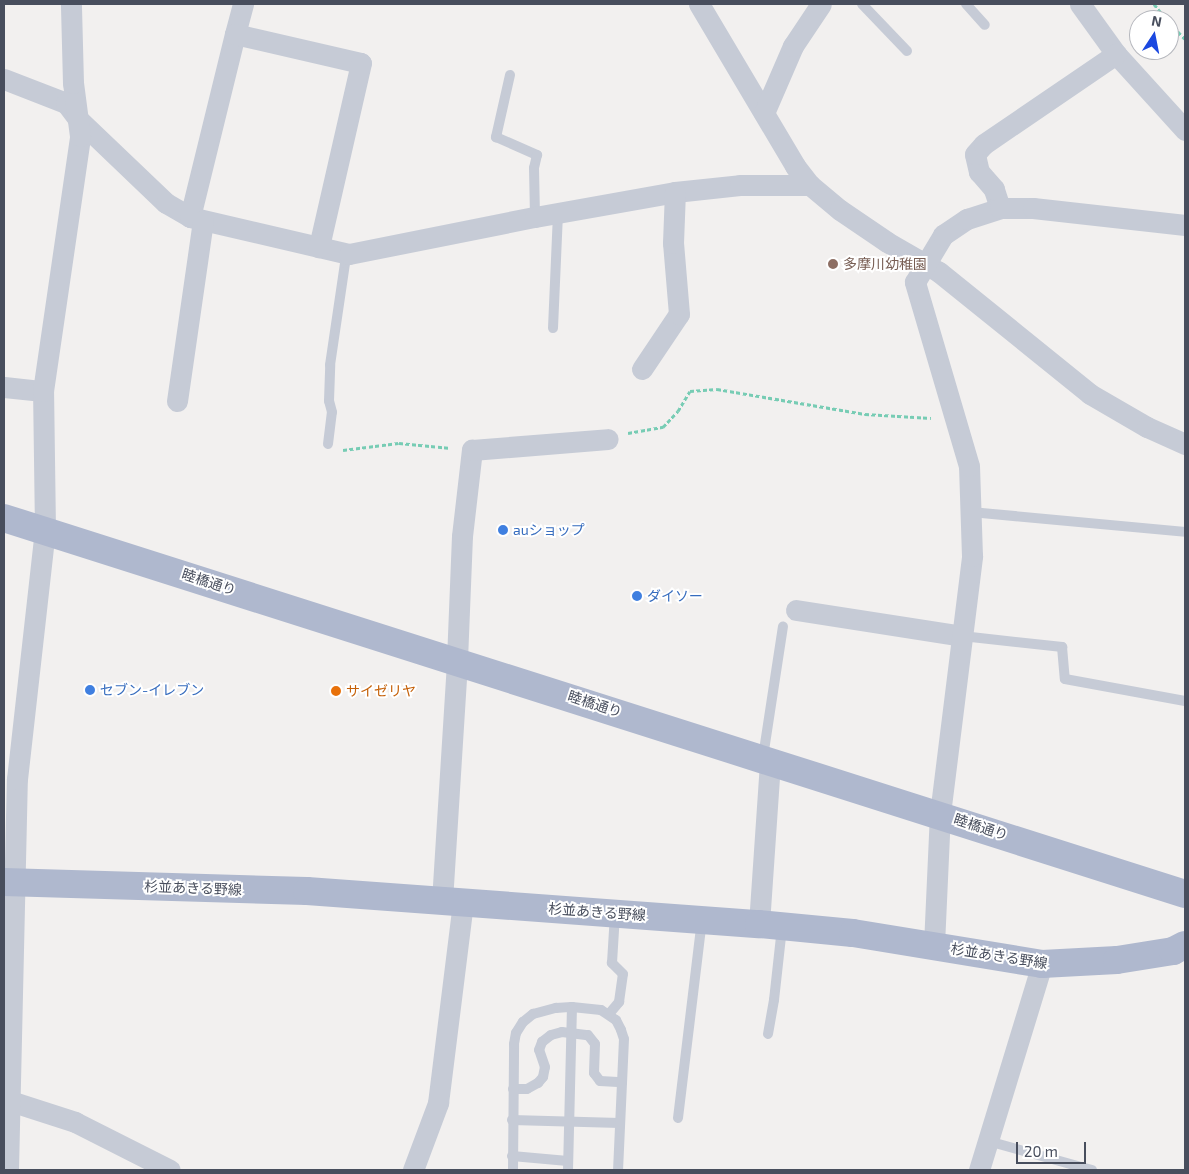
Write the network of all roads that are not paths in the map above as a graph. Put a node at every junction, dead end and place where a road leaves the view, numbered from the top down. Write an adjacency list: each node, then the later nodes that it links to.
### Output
1 (72, 4): 15 (street)
2 (243, 4): 9 (street)
3 (699, 4): 14 (street)
4 (820, 4): 14 (street)
5 (862, 4): 10 (lane)
6 (966, 4): 8 (lane)
7 (1080, 4): 11 (street)
8 (985, 25)
9 (235, 34): 22 (street); 24 (street)
10 (907, 51)
11 (1116, 54): 16 (street); 19 (street)
12 (510, 75): 21 (lane)
13 (4, 79): 15 (street)
14 (764, 113): 17 (street)
15 (79, 120): 22 (street); 30 (street)
16 (1185, 130)
17 (810, 185): 18 (street); 26 (street)
18 (675, 192): 20 (street); 28 (street)
19 (1000, 208): 23 (street); 26 (street)
20 (558, 213): 21 (street); 27 (lane)
21 (535, 216): 25 (street)
22 (197, 219): 24 (street); 31 (street)
23 (1185, 225)
24 (319, 247): 25 (street)
25 (349, 254): 33 (lane)
26 (925, 262): 34 (street); 35 (street)
27 (553, 328)
28 (642, 369)
29 (4, 387): 30 (street)
30 (43, 390): 37 (street)
31 (177, 401)
32 (608, 438): 42 (street)
33 (328, 444)
34 (1185, 444)
35 (971, 512): 38 (lane); 41 (street)
36 (4, 518): 37 (main road, 睦橋通り)
37 (45, 530): 42 (main road, 睦橋通り); 46 (street)
38 (1185, 532)
39 (796, 610): 41 (street)
40 (782, 627): 44 (lane)
41 (962, 636): 43 (lane); 45 (street)
42 (457, 660): 44 (main road, 睦橋通り); 48 (street)
43 (1185, 701)
44 (767, 760): 45 (main road, 睦橋通り); 51 (street)
45 (940, 814): 47 (main road, 睦橋通り); 52 (street)
46 (9, 883): 48 (main road, 杉並あきる野線); 61 (street)
47 (1185, 894)
48 (453, 902): 49 (main road, 杉並あきる野線); 71 (street)
49 (615, 914): 50 (main road, 杉並あきる野線); 56 (lane)
50 (702, 920): 51 (main road, 杉並あきる野線); 62 (lane)
51 (770, 925): 52 (main road, 杉並あきる野線); 58 (lane)
52 (934, 945): 54 (main road, 杉並あきる野線)
53 (1185, 945): 54 (main road, 杉並あきる野線)
54 (1042, 964): 66 (street)
55 (572, 1008): 56 (lane); 57 (lane); 60 (lane)
56 (609, 1014): 59 (lane)
57 (572, 1032): 59 (lane); 60 (lane); 64 (lane)
58 (768, 1034)
59 (622, 1082): 65 (lane)
60 (513, 1089): 63 (lane)
61 (7, 1100): 69 (street); 70 (street)
62 (678, 1118)
63 (512, 1120): 64 (lane); 67 (lane)
64 (569, 1122): 65 (lane); 68 (lane)
65 (620, 1124): 73 (lane)
66 (988, 1141): 74 (street); 75 (lane)
67 (512, 1156): 68 (lane); 72 (lane)
68 (568, 1166)
69 (162, 1168)
70 (8, 1170)
71 (413, 1170)
72 (513, 1170)
73 (618, 1170)
74 (979, 1170)
75 (1092, 1170)

